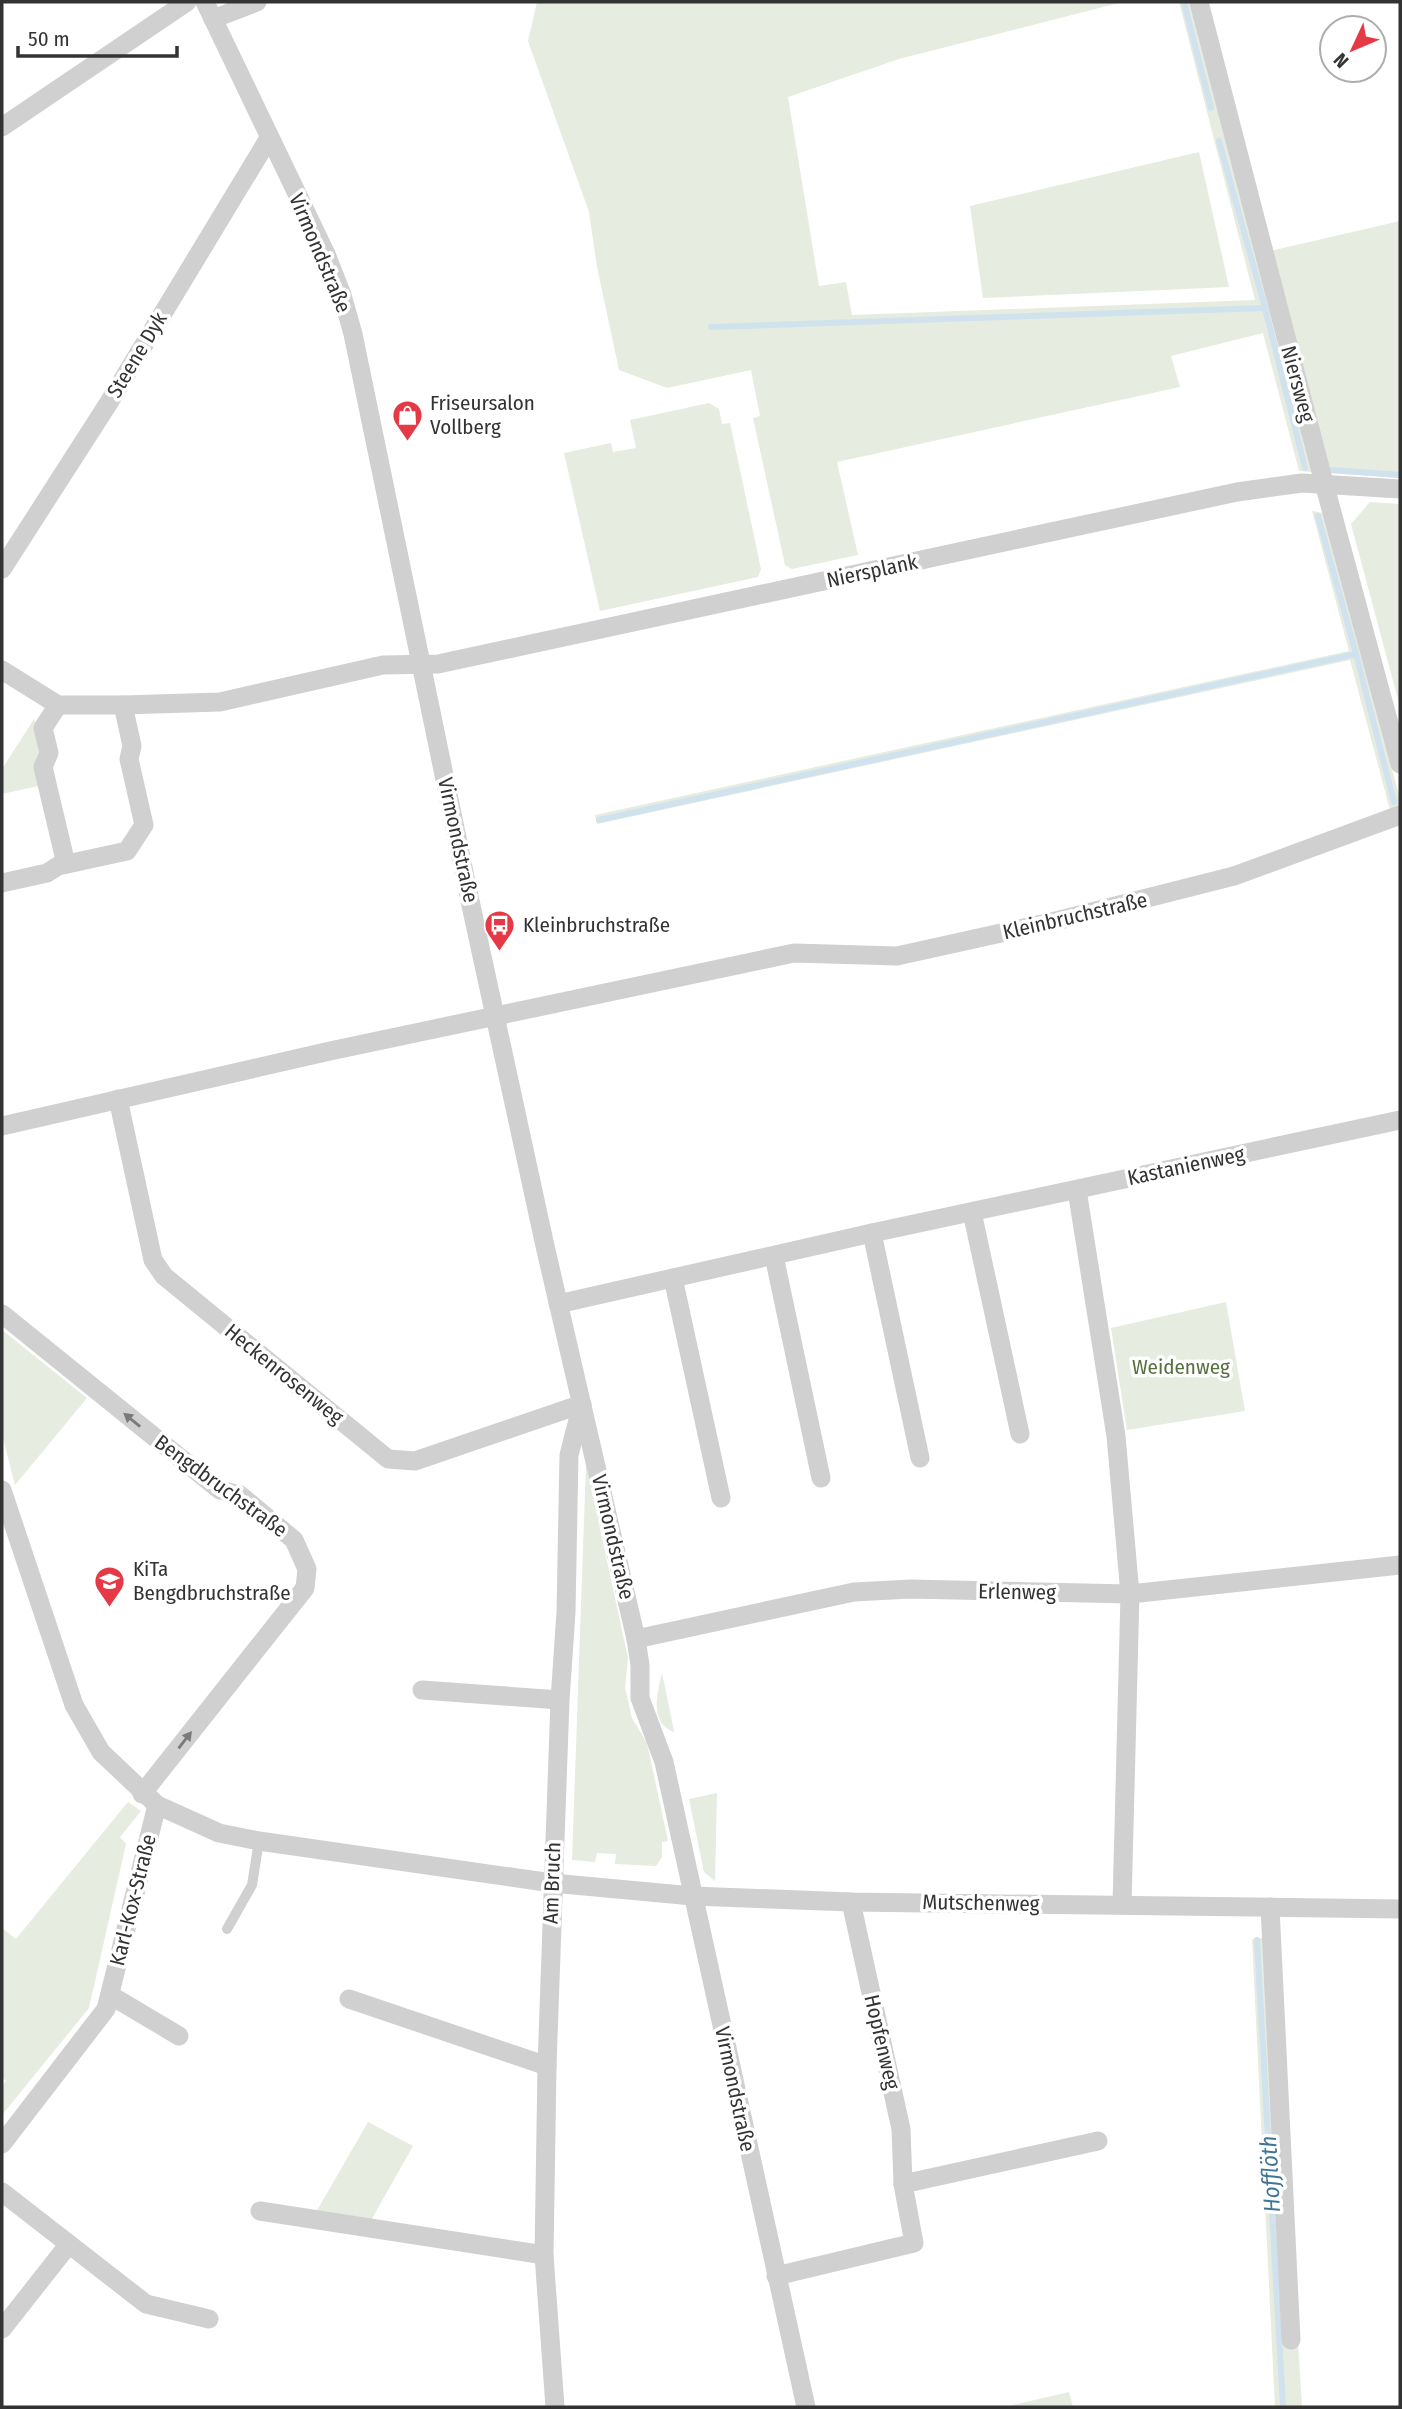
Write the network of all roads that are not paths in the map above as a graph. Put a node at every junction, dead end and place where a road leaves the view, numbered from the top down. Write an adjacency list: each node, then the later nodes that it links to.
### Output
1 (187, 2): 5 (street)
2 (257, 2): 4 (street, Virmondstraße)
3 (1199, 2): 7 (street, Niersweg)
4 (209, 10): 6 (street, Virmondstraße)
5 (2, 127)
6 (269, 138): 9 (street, Steene Dyk); 10 (street, Virmondstraße)
7 (1324, 484): 8 (street, Niersplank); 10 (street, Niersplank); 14 (street, Niersweg)
8 (1400, 489)
9 (2, 569)
10 (422, 665): 13 (street); 18 (street, Virmondstraße)
11 (2, 670): 12 (street)
12 (58, 705): 13 (street); 16 (street)
13 (122, 705): 16 (street)
14 (1400, 764)
15 (1400, 815): 18 (street, Kleinbruchstraße)
16 (65, 864): 17 (street)
17 (2, 883)
18 (495, 1017): 19 (street, Kleinbruchstraße); 27 (street, Virmondstraße)
19 (118, 1099): 21 (street, Kleinbruchstraße); 29 (street, Heckenrosenweg)
20 (1400, 1120): 22 (street, Kastanienweg)
21 (2, 1126)
22 (1077, 1190): 23 (street, Kastanienweg); 36 (street)
23 (972, 1212): 24 (street, Kastanienweg); 30 (street)
24 (872, 1233): 25 (street, Kastanienweg); 31 (street)
25 (774, 1256): 26 (street, Kastanienweg); 32 (street)
26 (673, 1278): 27 (street, Kastanienweg); 34 (street)
27 (558, 1304): 29 (street, Virmondstraße)
28 (2, 1314): 40 (street, Bengdbruchstraße, one-way to 28)
29 (582, 1404): 37 (street, Virmondstraße); 39 (street, Am Bruch)
30 (1020, 1434)
31 (920, 1458)
32 (821, 1478)
33 (2, 1490): 40 (street)
34 (721, 1498)
35 (1400, 1565): 36 (street, Erlenweg)
36 (1130, 1594): 37 (street, Erlenweg); 45 (street)
37 (636, 1639): 43 (street, Virmondstraße)
38 (422, 1690): 39 (street)
39 (560, 1700): 42 (street, Am Bruch)
40 (149, 1799): 41 (street); 49 (street, Karl-Kox-Straße)
41 (259, 1841): 42 (street); 48 (lane)
42 (552, 1883): 43 (street); 52 (street, Am Bruch)
43 (693, 1896): 44 (street, Mutschenweg); 60 (street, Virmondstraße)
44 (850, 1902): 45 (street, Mutschenweg); 55 (street, Hopfenweg)
45 (1122, 1905): 46 (street, Mutschenweg)
46 (1270, 1907): 47 (street, Mutschenweg); 63 (street)
47 (1400, 1909)
48 (227, 1929)
49 (110, 1995): 51 (street, Karl-Kox-Straße); 54 (street, Karl-Kox-Straße)
50 (349, 1999): 52 (street)
51 (179, 2036)
52 (547, 2066): 59 (street, Am Bruch)
53 (1098, 2141): 55 (street)
54 (2, 2144)
55 (903, 2184): 60 (street, Hopfenweg)
56 (2, 2192): 58 (street)
57 (260, 2211): 59 (street)
58 (69, 2244): 61 (street); 62 (street)
59 (544, 2255): 64 (street, Am Bruch)
60 (776, 2276): 65 (street, Virmondstraße)
61 (209, 2319)
62 (2, 2329)
63 (1291, 2340)
64 (555, 2407)
65 (806, 2407)

